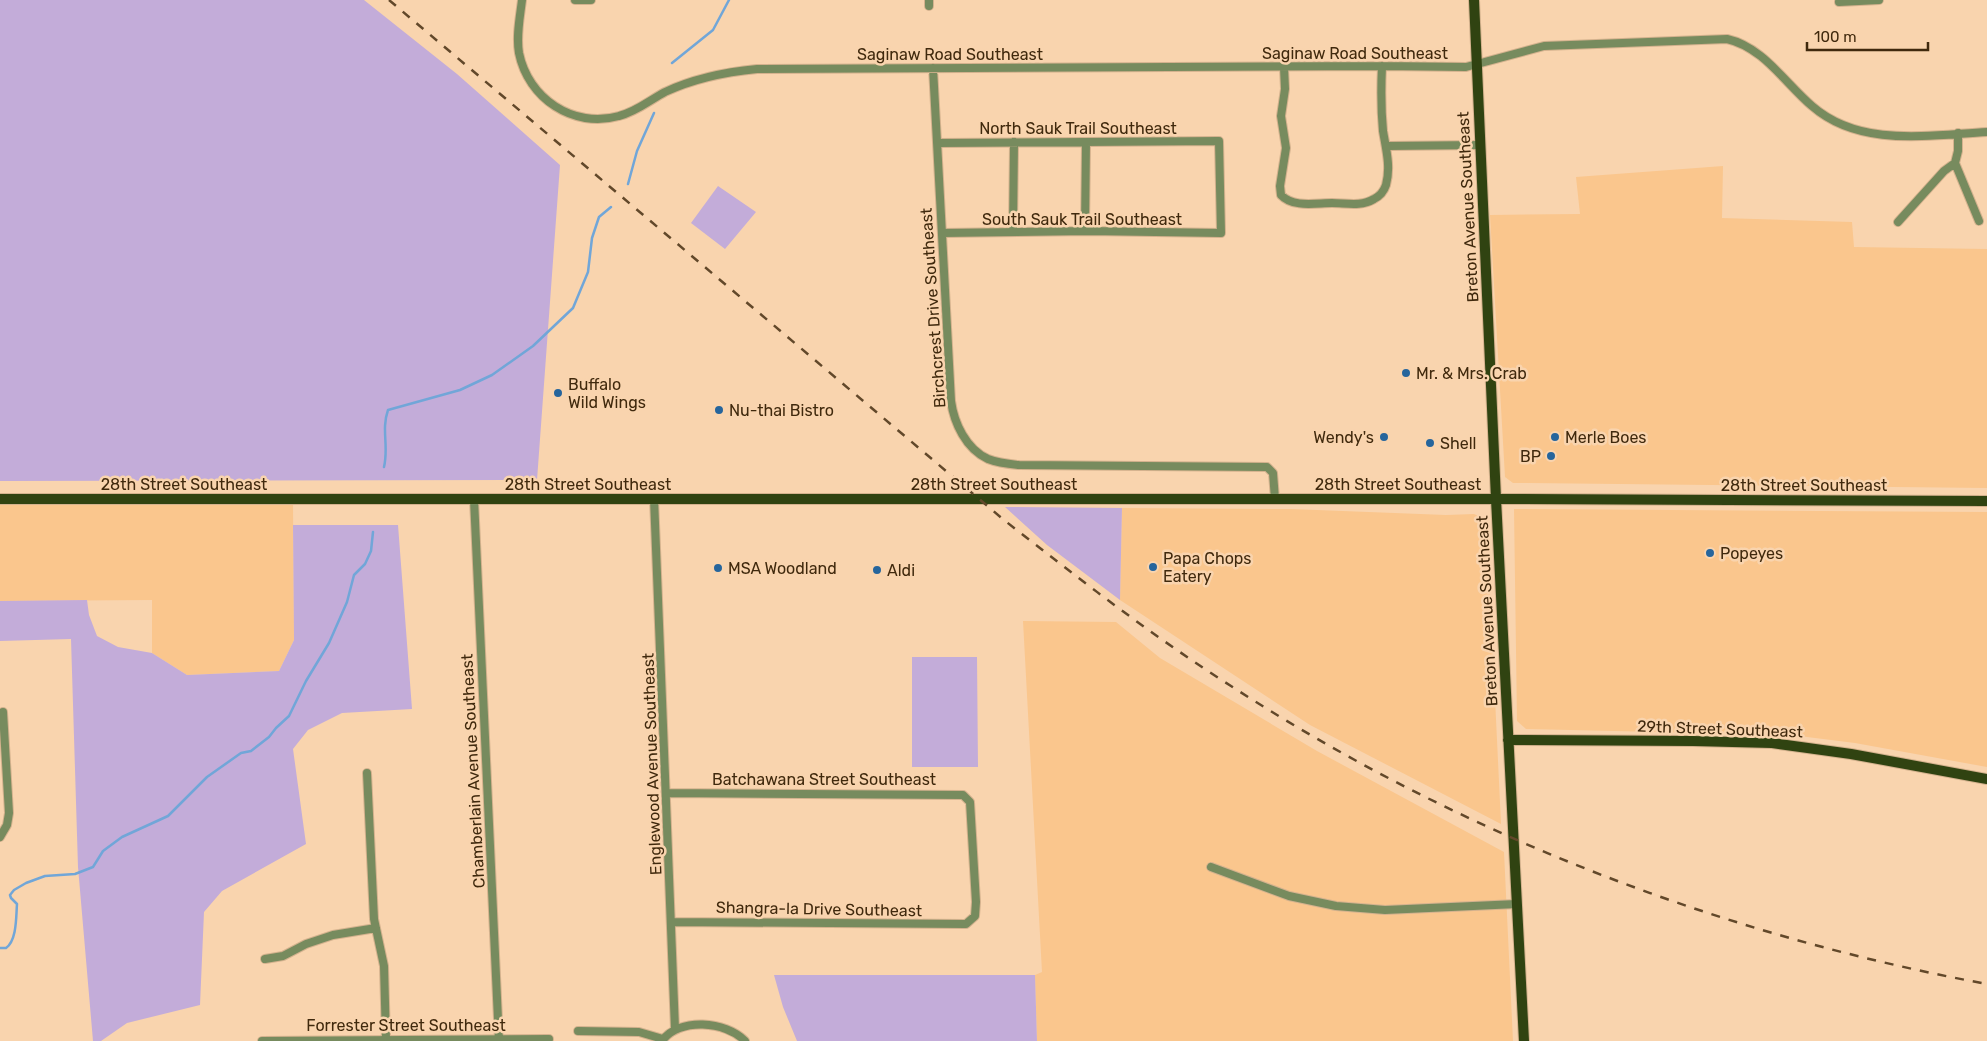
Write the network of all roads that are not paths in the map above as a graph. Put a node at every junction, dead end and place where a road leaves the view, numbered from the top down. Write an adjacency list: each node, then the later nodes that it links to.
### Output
1 (522, 0): 10 (street, Saginaw Road Southeast)
2 (575, 0): 3 (street)
3 (591, 0)
4 (1474, 0): 7 (main road, Breton Avenue Southeast)
5 (1879, 0): 6 (street)
6 (1840, 2)
7 (1477, 64): 8 (street, Saginaw Road Southeast); 12 (street, Saginaw Road Southeast); 16 (main road, Breton Avenue Southeast)
8 (1382, 66): 9 (street, Saginaw Road Southeast); 17 (street)
9 (1284, 67): 10 (street, Saginaw Road Southeast); 17 (street)
10 (933, 68): 15 (street, Birchcrest Drive Southeast)
11 (1987, 132): 12 (street, Saginaw Road Southeast)
12 (1958, 134): 18 (street)
13 (1014, 142): 14 (street, North Sauk Trail Southeast); 15 (street, North Sauk Trail Southeast); 21 (street)
14 (1086, 142): 22 (street); 24 (street, North Sauk Trail Southeast)
15 (937, 143): 23 (street, Birchcrest Drive Southeast)
16 (1481, 145): 17 (street); 26 (main road, Breton Avenue Southeast)
17 (1387, 146)
18 (1955, 163): 19 (street); 20 (street)
19 (1979, 221)
20 (1898, 222)
21 (1013, 231): 22 (street, South Sauk Trail Southeast); 23 (street, South Sauk Trail Southeast)
22 (1085, 231): 24 (street, South Sauk Trail Southeast)
23 (942, 233): 29 (street, Birchcrest Drive Southeast)
24 (1221, 233)
25 (654, 498): 28 (main road, 28th Street Southeast); 29 (main road, 28th Street Southeast); 35 (street, Englewood Avenue Southeast)
26 (1496, 498): 29 (main road, 28th Street Southeast); 30 (main road, 28th Street Southeast); 32 (main road, Breton Avenue Southeast)
27 (0, 499): 28 (main road, 28th Street Southeast)
28 (474, 499): 49 (street, Chamberlain Avenue Southeast)
29 (1275, 499)
30 (1987, 501)
31 (3, 712): 37 (street)
32 (1508, 740): 34 (main road, 29th Street Southeast); 40 (main road, Breton Avenue Southeast)
33 (367, 774): 43 (street)
34 (1987, 779)
35 (667, 793): 41 (street, Englewood Avenue Southeast); 42 (street, Batchawana Street Southeast)
36 (0, 796): 37 (street)
37 (9, 796): 38 (street)
38 (0, 837)
39 (1210, 867): 40 (street)
40 (1517, 904): 53 (main road, Breton Avenue Southeast)
41 (672, 922): 42 (street, Shangra-la Drive Southeast); 45 (street, Englewood Avenue Southeast)
42 (966, 924)
43 (376, 928): 44 (street); 47 (street)
44 (265, 959)
45 (675, 1029): 50 (street); 52 (street)
46 (578, 1031): 50 (street)
47 (386, 1039): 49 (street, Forrester Street Southeast); 51 (street, Forrester Street Southeast)
48 (549, 1039): 49 (street, Forrester Street Southeast)
49 (499, 1040)
50 (663, 1040)
51 (262, 1041)
52 (745, 1041)
53 (1524, 1041)

